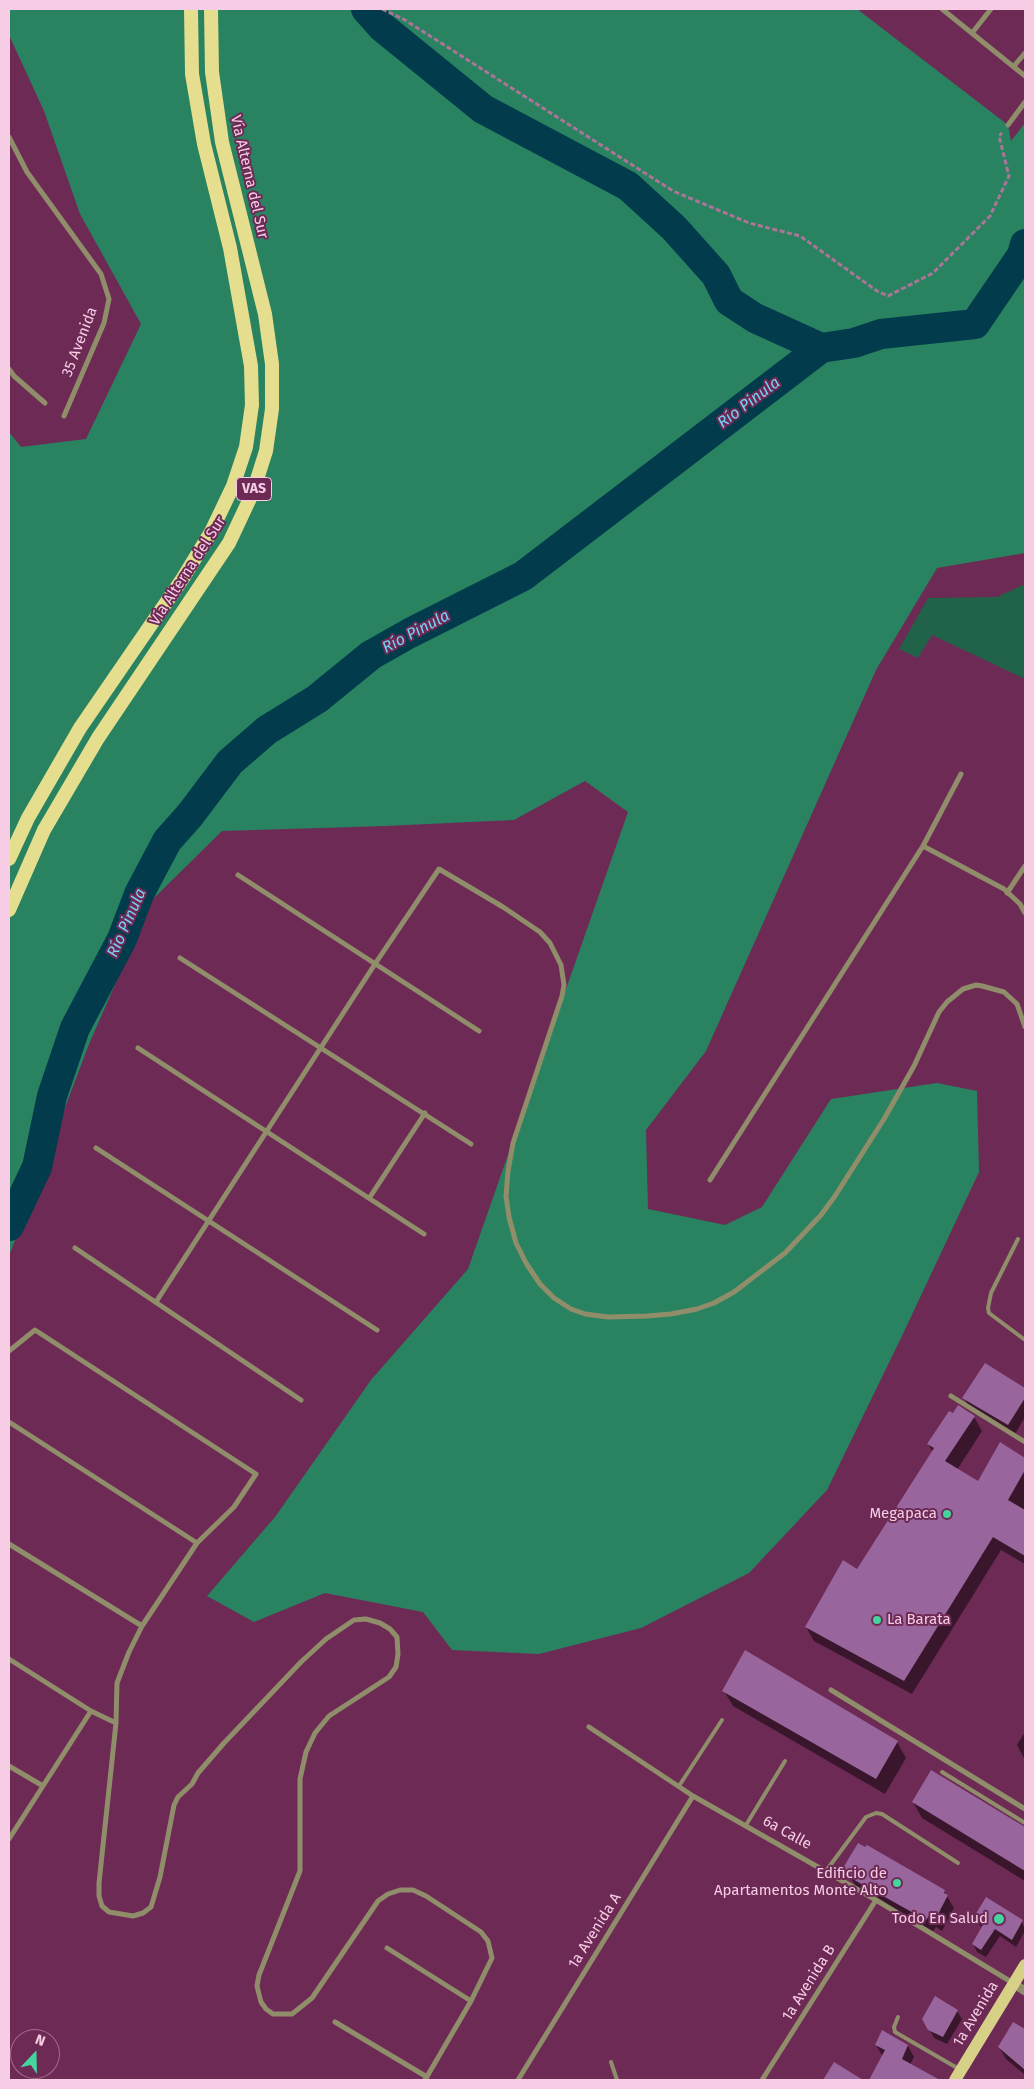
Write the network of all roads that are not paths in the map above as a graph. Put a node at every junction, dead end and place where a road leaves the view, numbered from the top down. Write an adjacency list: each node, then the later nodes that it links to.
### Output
1 (191, 9): 17 (highway, Vía Alterna del Sur / VAS)
2 (211, 9): 21 (highway, Vía Alterna del Sur / VAS)
3 (942, 9): 5 (street)
4 (991, 9): 5 (street)
5 (972, 33): 7 (street)
6 (1025, 53): 7 (street)
7 (1014, 66): 8 (street)
8 (1025, 76)
9 (1025, 102): 10 (street)
10 (1008, 126)
11 (9, 137): 14 (street, 35 Avenida)
12 (9, 369): 13 (street)
13 (45, 403)
14 (64, 416)
15 (960, 774): 16 (street)
16 (922, 846): 20 (street); 33 (street)
17 (9, 859)
18 (1025, 866): 20 (street)
19 (238, 875): 24 (street)
20 (1007, 893): 22 (street)
21 (9, 910)
22 (1025, 913)
23 (180, 958): 28 (street)
24 (375, 964): 25 (street); 26 (street); 28 (street)
25 (1025, 1027)
26 (480, 1031)
27 (138, 1048): 30 (street)
28 (321, 1048): 29 (street); 30 (street)
29 (425, 1113): 31 (street); 34 (street)
30 (267, 1132): 34 (street); 35 (street)
31 (471, 1144)
32 (96, 1148): 35 (street)
33 (710, 1180)
34 (370, 1197): 36 (street)
35 (209, 1221): 39 (street); 40 (street)
36 (424, 1234)
37 (1018, 1239): 41 (lane)
38 (75, 1248): 39 (street)
39 (156, 1302): 44 (street)
40 (377, 1330)
41 (1025, 1340)
42 (9, 1351): 47 (street)
43 (951, 1396): 46 (street)
44 (301, 1400)
45 (9, 1422): 47 (street)
46 (1025, 1442)
47 (197, 1542): 49 (street)
48 (9, 1544): 49 (street)
49 (142, 1626): 54 (street)
50 (9, 1659): 52 (street)
51 (831, 1690): 62 (street)
52 (91, 1711): 54 (street); 59 (street)
53 (722, 1720): 60 (lane)
54 (116, 1723): 73 (street)
55 (589, 1727): 60 (street, 6a Calle)
56 (785, 1761): 64 (lane)
57 (9, 1766): 59 (street)
58 (942, 1772): 63 (lane)
59 (43, 1786): 65 (street)
60 (679, 1786): 61 (street, 6a Calle)
61 (693, 1796): 64 (street, 6a Calle); 79 (street, 1a Avenida A)
62 (1025, 1809)
63 (1025, 1823)
64 (746, 1826): 67 (street, 6a Calle)
65 (9, 1839)
66 (958, 1863): 67 (lane)
67 (826, 1871): 68 (street, 6a Calle)
68 (876, 1900): 71 (street, 6a Calle); 81 (street, 1a Avenida B)
69 (386, 1948): 73 (street)
70 (1025, 1965): 71 (main road, 1a Avenida)
71 (1014, 1984): 72 (street, 6a Calle); 77 (main road, 1a Avenida)
72 (1025, 1991)
73 (471, 2001): 78 (street)
74 (898, 2017): 77 (lane)
75 (335, 2022): 78 (street)
76 (611, 2062): 80 (lane)
77 (958, 2075)
78 (426, 2079)
79 (518, 2080)
80 (617, 2080)
81 (762, 2080)

